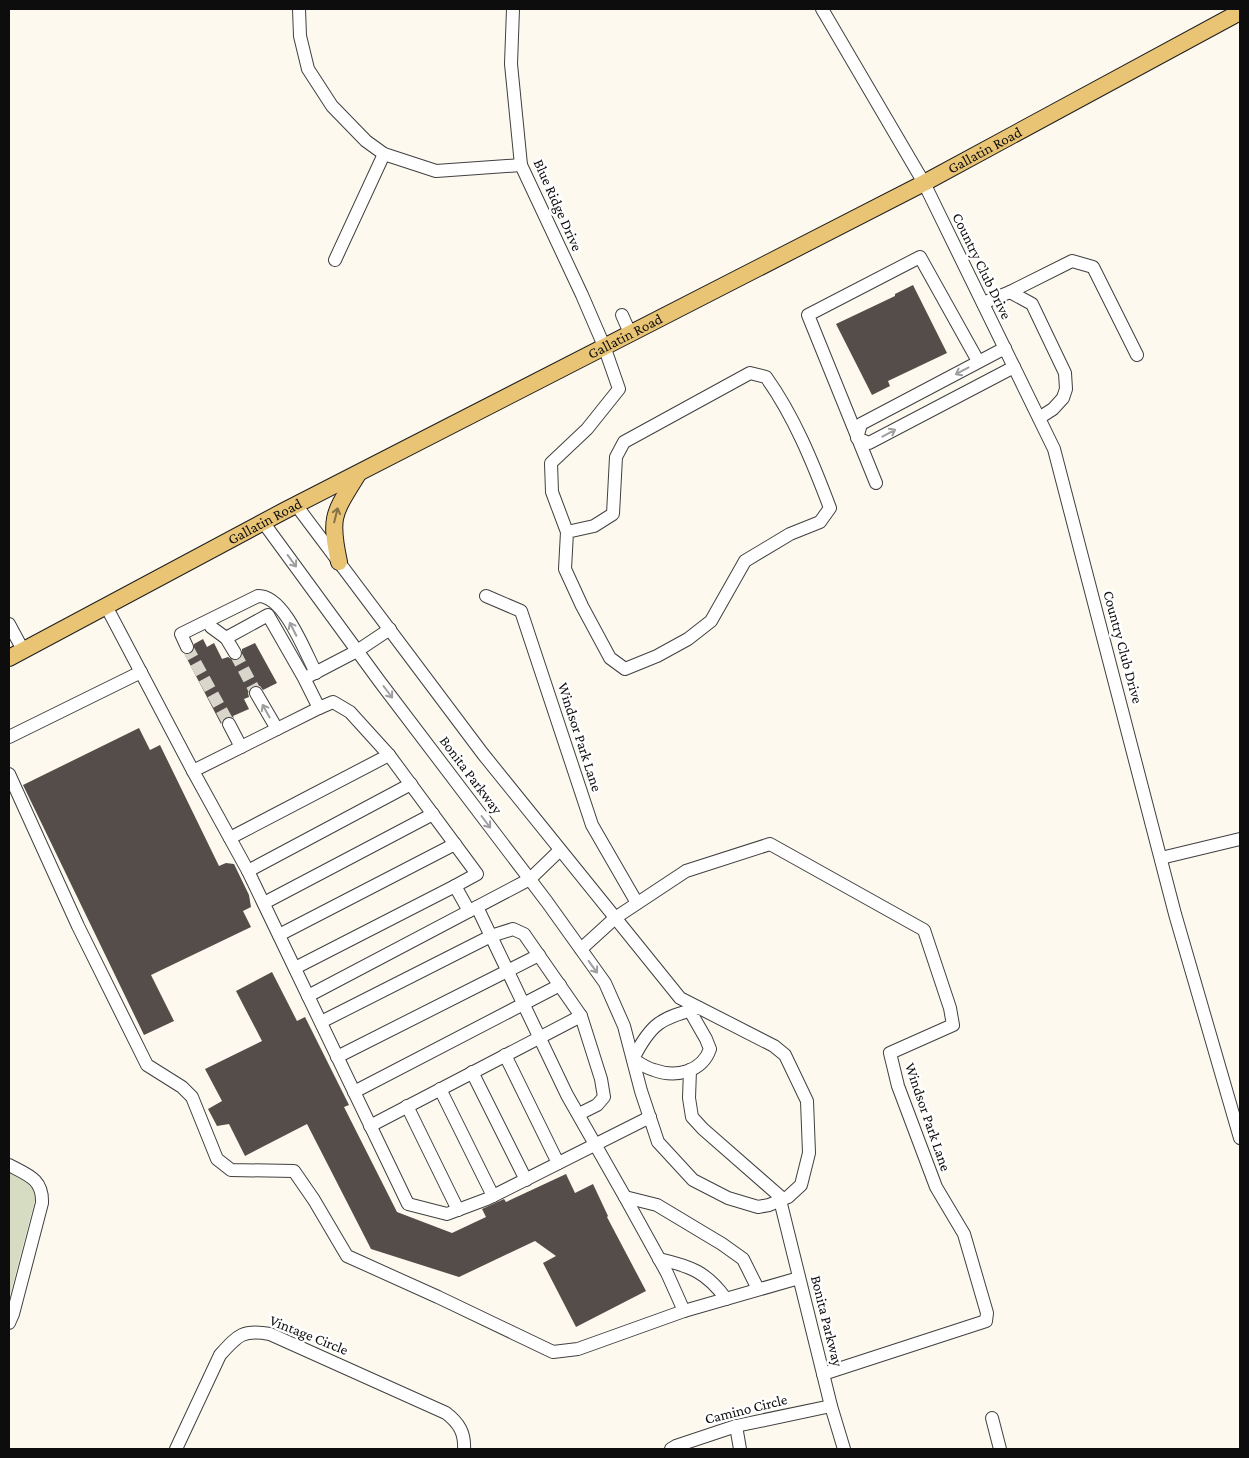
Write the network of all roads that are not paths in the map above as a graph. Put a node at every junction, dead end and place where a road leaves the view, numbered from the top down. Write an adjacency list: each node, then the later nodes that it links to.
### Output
1 (299, 9): 5 (street)
2 (513, 9): 6 (street, Blue Ridge Drive)
3 (822, 9): 7 (street, Country Club Drive)
4 (1240, 12): 7 (main road, Gallatin Road)
5 (384, 154): 6 (street); 8 (street)
6 (521, 165): 13 (street, Blue Ridge Drive)
7 (924, 182): 10 (street, Country Club Drive); 12 (main road, Gallatin Road)
8 (335, 260)
9 (1010, 292): 10 (street); 15 (street); 18 (street)
10 (983, 303): 14 (street, Country Club Drive)
11 (622, 315): 12 (street)
12 (630, 333): 13 (main road, Gallatin Road)
13 (604, 346): 20 (main road, Gallatin Road); 24 (street, Blue Ridge Drive)
14 (1004, 348): 16 (street); 17 (street, Country Club Drive)
15 (1137, 355)
16 (978, 362): 19 (street, one-way to 19); 19 (street)
17 (1014, 367): 18 (street, Country Club Drive); 19 (street, one-way to 17)
18 (1039, 418): 53 (street, Country Club Drive)
19 (857, 438): 21 (street)
20 (358, 473): 22 (main road, Gallatin Road); 25 (main road, one-way to 20)
21 (876, 483)
22 (296, 505): 23 (main road, Gallatin Road); 25 (street, Bonita Parkway)
23 (263, 522): 27 (main road, Gallatin Road); 33 (street, Bonita Parkway, one-way to 33)
24 (567, 532): 24 (street)
25 (340, 562): 30 (street, Bonita Parkway)
26 (486, 596): 58 (street, Windsor Park Lane)
27 (106, 606): 35 (main road, Gallatin Road); 36 (street)
28 (9, 624): 35 (street)
29 (206, 626): 31 (street); 32 (street); 37 (street, one-way to 29)
30 (390, 630): 33 (street); 52 (street, Bonita Parkway)
31 (226, 638): 34 (street); 37 (street)
32 (187, 647)
33 (357, 651): 37 (street); 55 (street, Bonita Parkway, one-way to 55)
34 (235, 653)
35 (16, 654)
36 (141, 672): 42 (street); 45 (street)
37 (310, 675): 39 (street)
38 (256, 693): 41 (street, one-way to 38)
39 (319, 708): 41 (street); 44 (street)
40 (229, 724): 43 (street)
41 (277, 729): 43 (street)
42 (9, 737)
43 (241, 747): 45 (street)
44 (389, 755): 47 (street); 49 (street)
45 (193, 771): 49 (street)
46 (9, 774): 99 (street)
47 (411, 784): 48 (street); 54 (street)
48 (433, 814): 51 (street); 57 (street)
49 (230, 838): 54 (street)
50 (1240, 839): 53 (street)
51 (455, 844): 56 (street); 61 (street)
52 (560, 850): 55 (street); 60 (street, Bonita Parkway)
53 (1161, 858): 84 (street, Country Club Drive)
54 (248, 871): 57 (street)
55 (530, 880): 59 (street); 63 (street, Bonita Parkway)
56 (454, 886): 59 (street); 65 (street)
57 (264, 903): 61 (street)
58 (637, 903): 60 (street, Windsor Park Lane); 101 (street, Windsor Park Lane)
59 (473, 909): 62 (street); 68 (street)
60 (615, 918): 63 (street, Windsor Park Lane); 70 (street, Bonita Parkway)
61 (279, 935): 65 (street)
62 (491, 936): 64 (street); 66 (street); 72 (street)
63 (580, 949): 76 (street, Bonita Parkway, one-way to 76)
64 (539, 955): 66 (street); 67 (street)
65 (295, 968): 68 (street)
66 (508, 970): 69 (street); 75 (street)
67 (560, 985): 69 (street); 71 (street)
68 (308, 996): 72 (street)
69 (524, 1004): 73 (street); 80 (street)
70 (694, 1009): 76 (street); 77 (street); 93 (street, Bonita Parkway)
71 (581, 1016): 73 (street); 82 (street)
72 (321, 1022): 75 (street)
73 (540, 1037): 74 (street); 82 (street)
74 (505, 1055): 78 (street); 88 (street)
75 (337, 1057): 80 (street)
76 (633, 1059): 77 (street); 83 (street, Bonita Parkway)
77 (690, 1070): 93 (street)
78 (472, 1072): 79 (street); 90 (street)
79 (440, 1089): 81 (street); 91 (street)
80 (354, 1092): 85 (street)
81 (407, 1106): 85 (street); 94 (street)
82 (579, 1114): 87 (street)
83 (650, 1117): 87 (street); 93 (street, Bonita Parkway)
84 (1238, 1122): 86 (street, Country Club Drive)
85 (370, 1126): 94 (street)
86 (1240, 1138)
87 (596, 1144): 88 (street); 92 (street)
88 (558, 1163): 90 (street)
89 (9, 1165): 100 (street)
90 (526, 1180): 91 (street)
91 (493, 1196): 94 (street)
92 (625, 1197): 95 (street); 97 (street)
93 (781, 1199): 96 (street, Bonita Parkway)
94 (458, 1210)
95 (659, 1259): 98 (street); 99 (street)
96 (799, 1278): 97 (street); 101 (street, Bonita Parkway)
97 (758, 1289): 98 (street)
98 (726, 1299): 99 (street)
99 (684, 1311)
100 (9, 1323)
101 (823, 1374): 102 (street, Bonita Parkway)
102 (831, 1406): 104 (street, Camino Circle); 109 (street, Bonita Parkway)
103 (992, 1418): 110 (street)
104 (736, 1426): 107 (street, Camino Circle); 108 (street)
105 (176, 1449): 106 (street, Vintage Circle)
106 (464, 1449)
107 (671, 1449)
108 (740, 1449)
109 (844, 1449)
110 (1000, 1449)

